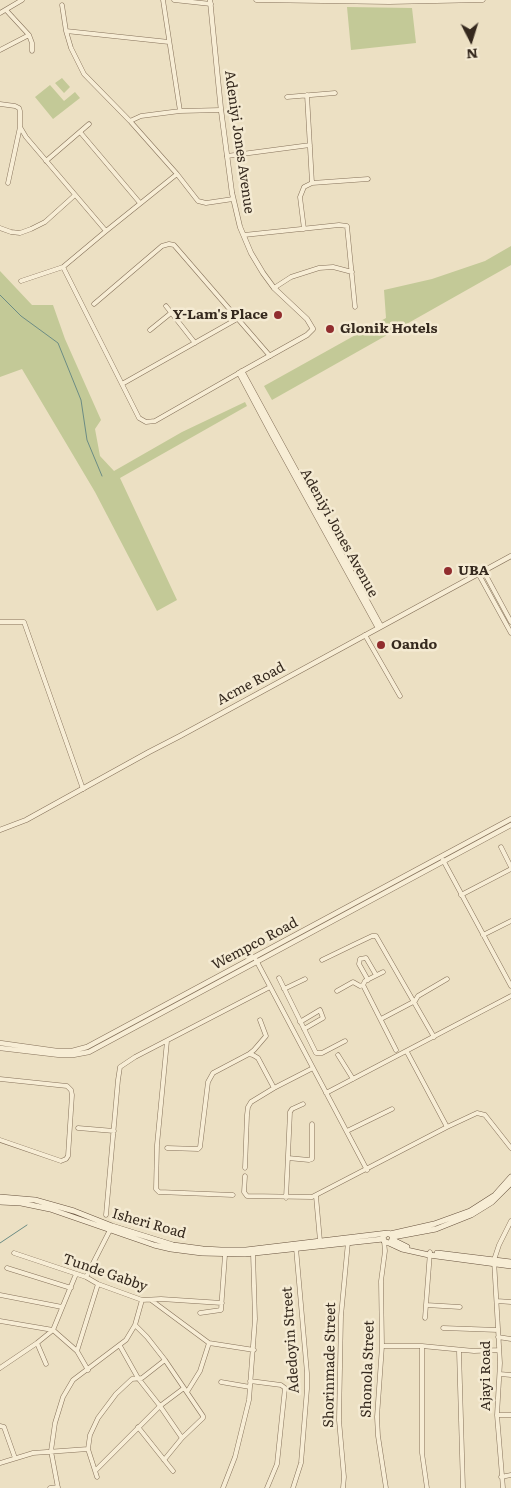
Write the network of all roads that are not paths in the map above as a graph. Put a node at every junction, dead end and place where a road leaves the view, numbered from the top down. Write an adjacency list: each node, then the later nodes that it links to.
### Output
1 (22, 0): 9 (street)
2 (163, 0): 13 (street)
3 (174, 0): 7 (street)
4 (256, 0): 6 (street)
5 (483, 0): 6 (street)
6 (339, 1)
7 (211, 2): 20 (street, Adeniyi Jones Avenue)
8 (62, 5): 11 (street)
9 (6, 10): 10 (street); 12 (street)
10 (0, 13)
11 (66, 31): 13 (street); 22 (street)
12 (29, 35): 14 (street); 15 (street)
13 (170, 42): 21 (street)
14 (0, 50)
15 (32, 51)
16 (336, 92): 17 (street)
17 (307, 95): 18 (street); 26 (street)
18 (287, 97)
19 (0, 104): 24 (street)
20 (222, 110): 21 (street); 27 (street, Adeniyi Jones Avenue)
21 (180, 111): 22 (street)
22 (130, 121): 29 (street)
23 (89, 124): 25 (street)
24 (20, 127): 28 (street); 31 (street)
25 (80, 132): 28 (street); 35 (street)
26 (310, 145): 27 (street); 32 (street)
27 (227, 156): 34 (street, Adeniyi Jones Avenue)
28 (46, 161): 33 (street)
29 (177, 174): 34 (street); 35 (street)
30 (368, 179): 32 (street)
31 (8, 183)
32 (312, 184): 37 (street)
33 (75, 195): 36 (street); 38 (street)
34 (233, 199): 39 (street, Adeniyi Jones Avenue)
35 (140, 203): 38 (street)
36 (0, 228)
37 (304, 229): 39 (street); 41 (street)
38 (106, 230): 40 (street)
39 (244, 235): 43 (street, Adeniyi Jones Avenue)
40 (64, 266): 42 (street); 53 (street)
41 (352, 272): 43 (street); 46 (street)
42 (21, 281)
43 (274, 288): 51 (street, Adeniyi Jones Avenue)
44 (94, 304): 48 (street)
45 (166, 306): 47 (street)
46 (355, 307)
47 (171, 313): 49 (street); 50 (street)
48 (237, 319): 50 (street); 51 (street)
49 (150, 330)
50 (195, 343): 53 (street)
51 (270, 356): 52 (street, Adeniyi Jones Avenue)
52 (241, 372): 53 (street); 60 (street, Adeniyi Jones Avenue)
53 (122, 384)
54 (511, 556): 55 (street, Acme Road)
55 (480, 572): 56 (street); 57 (street); 60 (street, Acme Road)
56 (506, 612): 57 (street); 59 (street)
57 (501, 615): 61 (street)
58 (0, 622): 64 (street)
59 (511, 622)
60 (380, 627): 62 (street, Acme Road)
61 (511, 632)
62 (365, 635): 63 (street); 64 (street, Acme Road)
63 (400, 696)
64 (83, 789): 67 (street, Acme Road)
65 (511, 819): 69 (street, Wempco Road)
66 (511, 825): 70 (street, Wempco Road)
67 (0, 830)
68 (501, 847): 71 (street)
69 (441, 856): 70 (street); 75 (street, Wempco Road)
70 (444, 861): 72 (street); 75 (street, Wempco Road)
71 (511, 868): 72 (street)
72 (462, 895): 74 (street)
73 (511, 921): 74 (street)
74 (483, 935): 84 (street)
75 (256, 960): 85 (street); 99 (street, Wempco Road)
76 (322, 960): 89 (street)
77 (383, 972): 78 (street)
78 (376, 975): 82 (street); 82 (street)
79 (279, 978): 86 (street)
80 (305, 979): 86 (street)
81 (447, 979): 89 (street)
82 (368, 980): 83 (street)
83 (363, 985): 87 (street); 90 (street)
84 (511, 986)
85 (270, 987): 93 (street); 95 (street)
86 (284, 990): 92 (street)
87 (337, 991)
88 (511, 996): 94 (street)
89 (415, 1001): 90 (street); 94 (street)
90 (381, 1019): 100 (street)
91 (260, 1020): 102 (street)
92 (302, 1026): 92 (street); 93 (street); 96 (street)
93 (293, 1030): 104 (street)
94 (434, 1038): 101 (street)
95 (167, 1041): 114 (street); 125 (street)
96 (345, 1041)
97 (0, 1043): 99 (street, Wempco Road)
98 (0, 1048): 99 (street, Wempco Road)
99 (30, 1050)
100 (396, 1050)
101 (407, 1052): 106 (street); 112 (street)
102 (249, 1054): 107 (street); 117 (street)
103 (338, 1055): 106 (street)
104 (313, 1068): 107 (street); 108 (street)
105 (0, 1079): 116 (street)
106 (354, 1079): 108 (street)
107 (274, 1088): 120 (street)
108 (326, 1093): 115 (street)
109 (303, 1104): 119 (street)
110 (392, 1109): 115 (street)
111 (312, 1124): 119 (street)
112 (447, 1127): 118 (street); 121 (street)
113 (78, 1128): 114 (street)
114 (114, 1131): 130 (street)
115 (348, 1131): 121 (street)
116 (0, 1140)
117 (168, 1148)
118 (511, 1148)
119 (288, 1158): 128 (street)
120 (245, 1168)
121 (367, 1170): 126 (street)
122 (245, 1176): 128 (street)
123 (511, 1177): 133 (main road, Isheri Road)
124 (511, 1183): 133 (main road, Isheri Road)
125 (233, 1195)
126 (316, 1196): 128 (street); 134 (street)
127 (0, 1197): 136 (main road, Isheri Road)
128 (286, 1198)
129 (0, 1202): 132 (main road, Isheri Road)
130 (106, 1215)
131 (511, 1221): 142 (street)
132 (110, 1230): 136 (main road, Isheri Road); 146 (street)
133 (388, 1239): 134 (main road, Isheri Road); 135 (main road, Isheri Road); 140 (main road); 170 (street, Shonola Street)
134 (320, 1241): 136 (main road, Isheri Road)
135 (348, 1242): 137 (main road, Isheri Road); 208 (street, Shorinmade Street)
136 (172, 1247): 141 (main road, Isheri Road)
137 (296, 1248): 139 (main road, Isheri Road); 207 (street, Adedoyin Street)
138 (14, 1253): 145 (street, Tunde Gabby)
139 (253, 1253): 141 (main road, Isheri Road); 172 (street)
140 (429, 1253): 142 (main road); 155 (street)
141 (225, 1255): 154 (street)
142 (494, 1262): 143 (main road); 152 (street, Ajayi Road)
143 (511, 1264)
144 (7, 1268): 148 (street)
145 (76, 1274): 146 (street, Tunde Gabby); 148 (street)
146 (86, 1278): 147 (street, Tunde Gabby)
147 (98, 1284): 150 (street, Tunde Gabby); 174 (street)
148 (70, 1288): 156 (street)
149 (0, 1295): 156 (street)
150 (142, 1300): 151 (street, Tunde Gabby); 161 (street)
151 (151, 1300): 154 (street, Tunde Gabby); 168 (street)
152 (497, 1301): 153 (street); 164 (street, Ajayi Road)
153 (511, 1302)
154 (222, 1303): 158 (street)
155 (426, 1305): 157 (street); 159 (street)
156 (62, 1308): 163 (street)
157 (460, 1308)
158 (200, 1312)
159 (426, 1318)
160 (0, 1321): 163 (street)
161 (135, 1325): 169 (street); 176 (street)
162 (443, 1328): 164 (street)
163 (53, 1330): 167 (street); 174 (street)
164 (498, 1330): 165 (street, Ajayi Road)
165 (498, 1337): 166 (street); 173 (street, Ajayi Road)
166 (511, 1339)
167 (37, 1343): 177 (street); 178 (street)
168 (209, 1343): 172 (street); 186 (street)
169 (120, 1346): 179 (street); 182 (street)
170 (382, 1346): 171 (street); 209 (street, Shonola Street)
171 (422, 1346): 175 (street); 210 (street)
172 (254, 1350): 183 (street)
173 (499, 1350): 175 (street); 180 (street, Ajayi Road)
174 (77, 1351): 179 (street)
175 (459, 1351): 211 (street)
176 (165, 1360): 182 (street); 186 (street)
177 (46, 1364)
178 (0, 1368)
179 (88, 1370): 194 (street)
180 (500, 1374): 181 (street); 188 (street, Ajayi Road)
181 (511, 1375)
182 (138, 1378): 187 (street); 193 (street)
183 (250, 1381): 185 (street); 206 (street)
184 (222, 1382): 185 (street)
185 (250, 1387): 205 (street)
186 (185, 1390): 187 (street); 192 (street)
187 (160, 1406): 191 (street); 192 (street)
188 (497, 1415): 189 (street); 202 (street, Ajayi Road)
189 (511, 1415)
190 (0, 1426): 195 (street)
191 (138, 1427): 196 (street); 198 (street)
192 (182, 1438): 196 (street)
193 (88, 1449): 194 (street); 198 (street)
194 (51, 1451): 195 (street); 204 (street)
195 (15, 1458): 197 (street)
196 (164, 1460): 199 (street)
197 (0, 1463)
198 (96, 1470): 201 (street)
199 (173, 1472)
200 (511, 1475): 202 (street)
201 (97, 1477)
202 (502, 1477): 212 (street, Ajayi Road)
203 (50, 1488): 204 (street)
204 (58, 1488)
205 (224, 1488)
206 (267, 1488)
207 (293, 1488)
208 (343, 1488)
209 (386, 1488)
210 (427, 1488)
211 (463, 1488)
212 (503, 1488)

